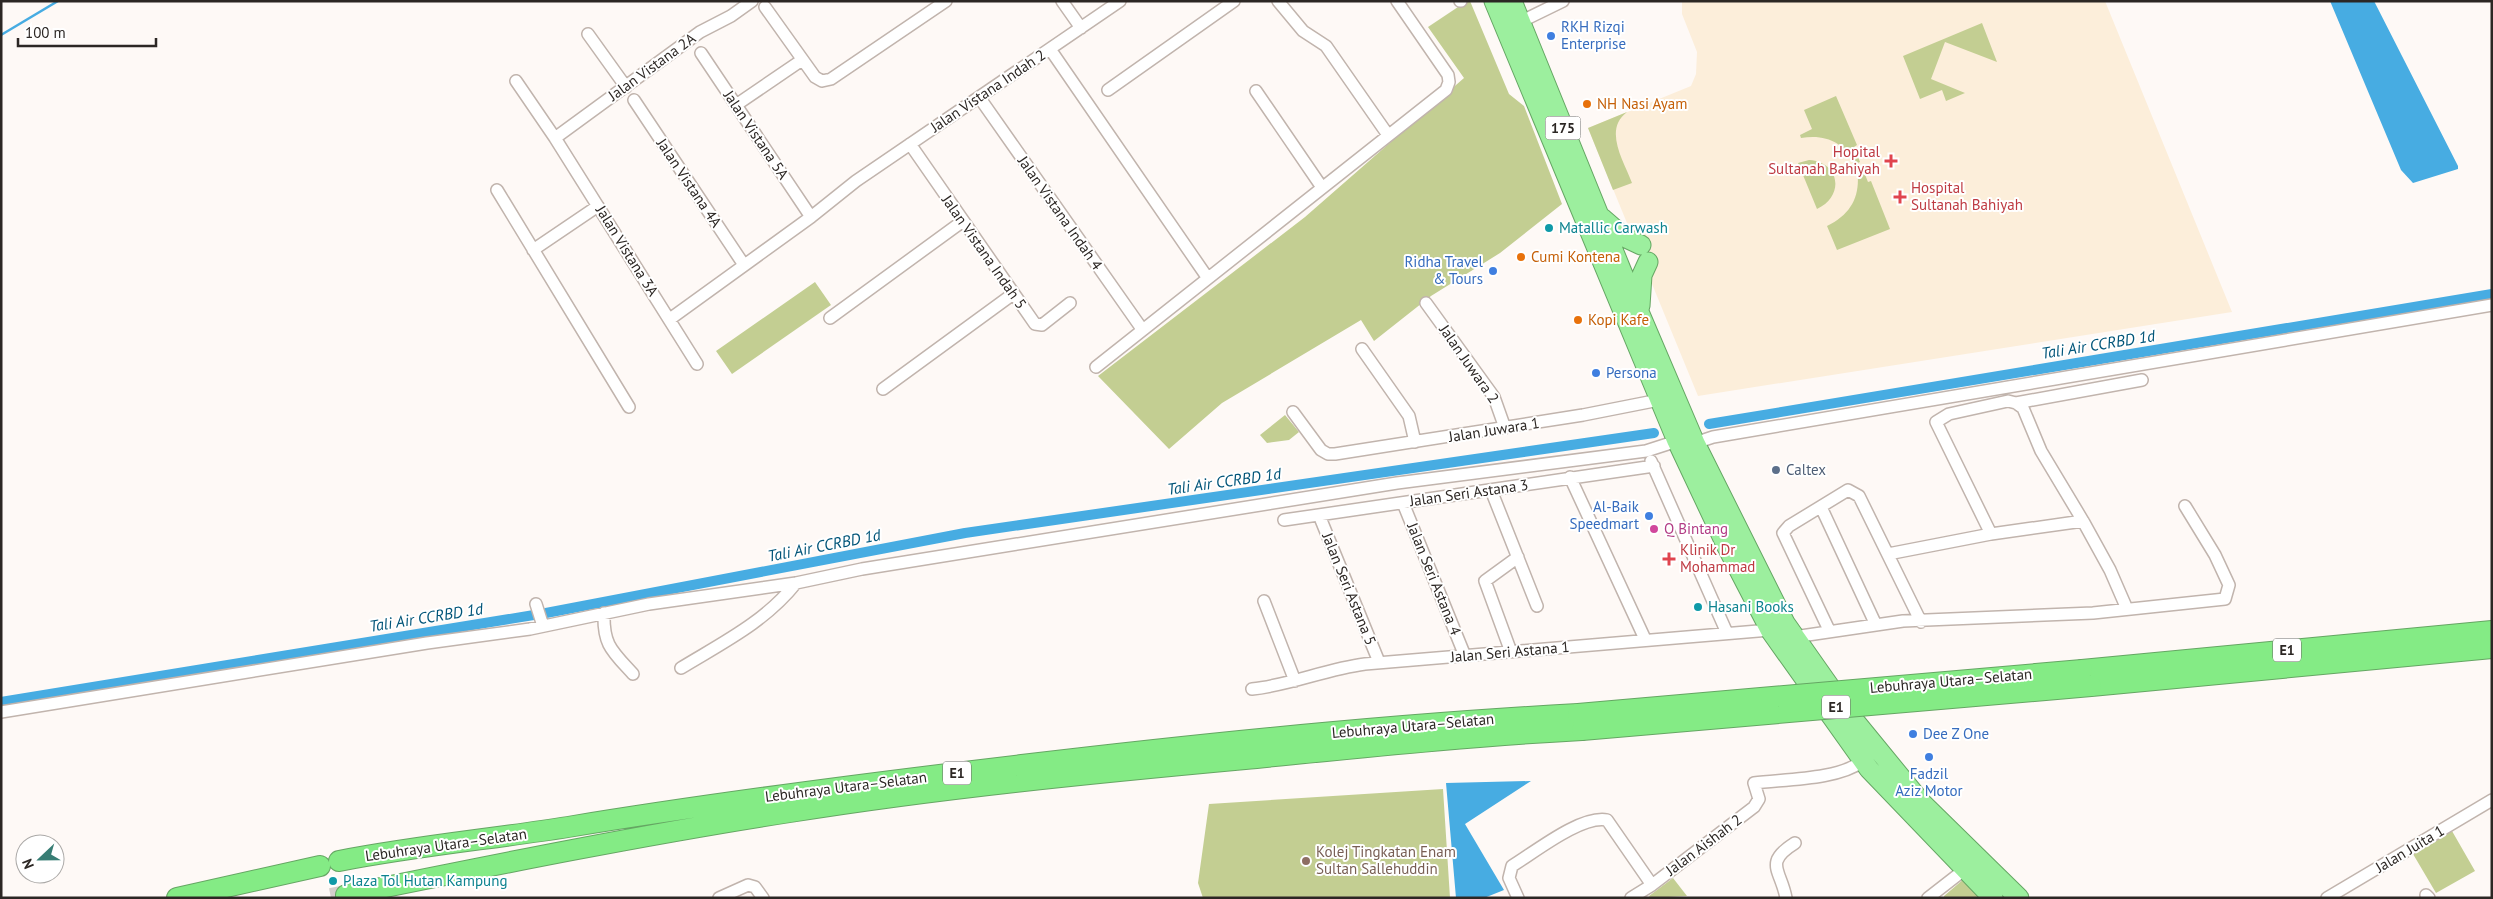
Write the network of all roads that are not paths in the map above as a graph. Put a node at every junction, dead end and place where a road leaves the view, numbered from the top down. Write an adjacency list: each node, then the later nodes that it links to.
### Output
1 (752, 1): 19 (street, Jalan Vistana 2A)
2 (946, 1): 17 (street)
3 (1062, 1): 13 (street)
4 (1120, 1): 13 (street, Jalan Vistana Indah 2)
5 (1234, 1): 20 (street)
6 (1278, 1): 25 (street)
7 (1397, 1): 25 (street)
8 (1494, 1): 36 (highway, 175)
9 (1512, 1): 12 (highway, 175)
10 (1564, 1): 12 (street)
11 (765, 7): 17 (street)
12 (1520, 22): 31 (highway, 175)
13 (1081, 28): 15 (street, Jalan Vistana Indah 2)
14 (588, 34): 19 (street)
15 (1050, 49): 22 (street, Jalan Vistana Indah 2); 37 (street)
16 (701, 53): 24 (street, Jalan Vistana 5A)
17 (802, 60): 24 (street)
18 (516, 81): 26 (street, Jalan Vistana 3A)
19 (626, 87): 26 (street, Jalan Vistana 2A)
20 (1108, 90)
21 (1256, 91): 28 (street)
22 (979, 97): 27 (street, Jalan Vistana Indah 2); 45 (street, Jalan Vistana Indah 4)
23 (634, 100): 35 (street, Jalan Vistana 4A)
24 (736, 106): 32 (street, Jalan Vistana 5A)
25 (1388, 135): 28 (street)
26 (555, 138): 30 (street, Jalan Vistana 3A)
27 (910, 144): 32 (street, Jalan Vistana Indah 2); 33 (street, Jalan Vistana Indah 5)
28 (1322, 186): 37 (street)
29 (497, 190): 34 (street)
30 (598, 206): 34 (street); 44 (street, Jalan Vistana 3A)
31 (1598, 213): 36 (highway, 175); 42 (highway)
32 (811, 216): 35 (street, Jalan Vistana Indah 2)
33 (963, 221): 38 (street, Jalan Vistana Indah 5); 43 (street)
34 (534, 250): 53 (street)
35 (744, 265): 44 (street, Jalan Vistana Indah 2)
36 (1612, 267): 42 (highway, 175); 51 (highway, 175)
37 (1207, 277): 45 (street)
38 (1014, 294): 39 (street, Jalan Vistana Indah 5); 50 (street)
39 (1070, 303)
40 (1426, 303): 55 (street, Jalan Juwara 2)
41 (2492, 305): 57 (street)
42 (1640, 314): 57 (highway, 175)
43 (830, 318)
44 (670, 319): 47 (street, Jalan Vistana 3A)
45 (1142, 329): 48 (street)
46 (1362, 349): 56 (street)
47 (697, 364)
48 (1096, 367)
49 (2142, 380): 52 (street)
50 (883, 389)
51 (1659, 400): 55 (street, Jalan Juwara 1); 57 (highway, 175)
52 (2016, 403): 67 (street); 68 (street)
53 (629, 407)
54 (1293, 412): 56 (street, Jalan Juwara 1)
55 (1506, 428): 56 (street, Jalan Juwara 1)
56 (1415, 442)
57 (1686, 442): 58 (street); 78 (highway, 175); 82 (highway, 175)
58 (1646, 451): 59 (street); 71 (street)
59 (1654, 466): 60 (street, Jalan Seri Astana 3); 81 (street)
60 (1570, 478): 61 (street, Jalan Seri Astana 3); 83 (street)
61 (1490, 490): 62 (street, Jalan Seri Astana 3); 70 (street)
62 (1403, 502): 65 (street, Jalan Seri Astana 3); 86 (street, Jalan Seri Astana 4)
63 (2185, 506): 74 (street)
64 (1821, 507): 69 (street); 77 (street); 79 (street)
65 (1319, 515): 66 (street, Jalan Seri Astana 3); 87 (street, Jalan Seri Astana 5)
66 (1284, 520)
67 (2083, 521): 68 (street); 74 (street)
68 (1991, 534): 69 (street)
69 (1888, 554): 76 (street)
70 (1518, 557): 73 (street); 85 (street)
71 (796, 583): 75 (street); 88 (street)
72 (1264, 601): 91 (street)
73 (1537, 606)
74 (2127, 609): 76 (street)
75 (604, 613): 89 (street); 93 (street)
76 (1921, 622): 77 (street)
77 (1876, 625): 79 (street)
78 (1770, 630): 81 (street, Jalan Seri Astana 1); 95 (highway, 175)
79 (1829, 630): 82 (street)
80 (2492, 631): 90 (highway, Lebuhraya Utara–Selatan / E1)
81 (1727, 633): 83 (street, Jalan Seri Astana 1)
82 (1794, 637): 111 (highway, 175)
83 (1645, 639): 85 (street, Jalan Seri Astana 1)
84 (2492, 648): 90 (highway, Lebuhraya Utara–Selatan / E1)
85 (1511, 652): 86 (street, Jalan Seri Astana 1)
86 (1465, 656): 87 (street, Jalan Seri Astana 1)
87 (1379, 662): 91 (street, Jalan Seri Astana 1)
88 (681, 668)
89 (633, 674)
90 (2086, 678): 94 (highway, Lebuhraya Utara–Selatan / E1, bridge)
91 (1295, 681): 92 (street, Jalan Seri Astana 1)
92 (1252, 689)
93 (1, 712)
94 (1580, 722): 98 (highway, Lebuhraya Utara–Selatan / E1); 102 (highway, Lebuhraya Utara–Selatan / E1)
95 (1863, 761): 100 (highway, 175); 101 (street, Jalan Aishah 2)
96 (2492, 800): 112 (street, Jalan Juita 1)
97 (1795, 843): 108 (street)
98 (339, 861)
99 (320, 866): 103 (highway)
100 (1964, 870): 109 (street); 110 (highway, 175)
101 (1652, 886): 106 (street); 107 (street, Jalan Aishah 2)
102 (346, 895)
103 (177, 898)
104 (720, 898): 105 (street)
105 (763, 898)
106 (1518, 898)
107 (1631, 898)
108 (1786, 898)
109 (1928, 898)
110 (1993, 898)
111 (2019, 898)
112 (2327, 898)

